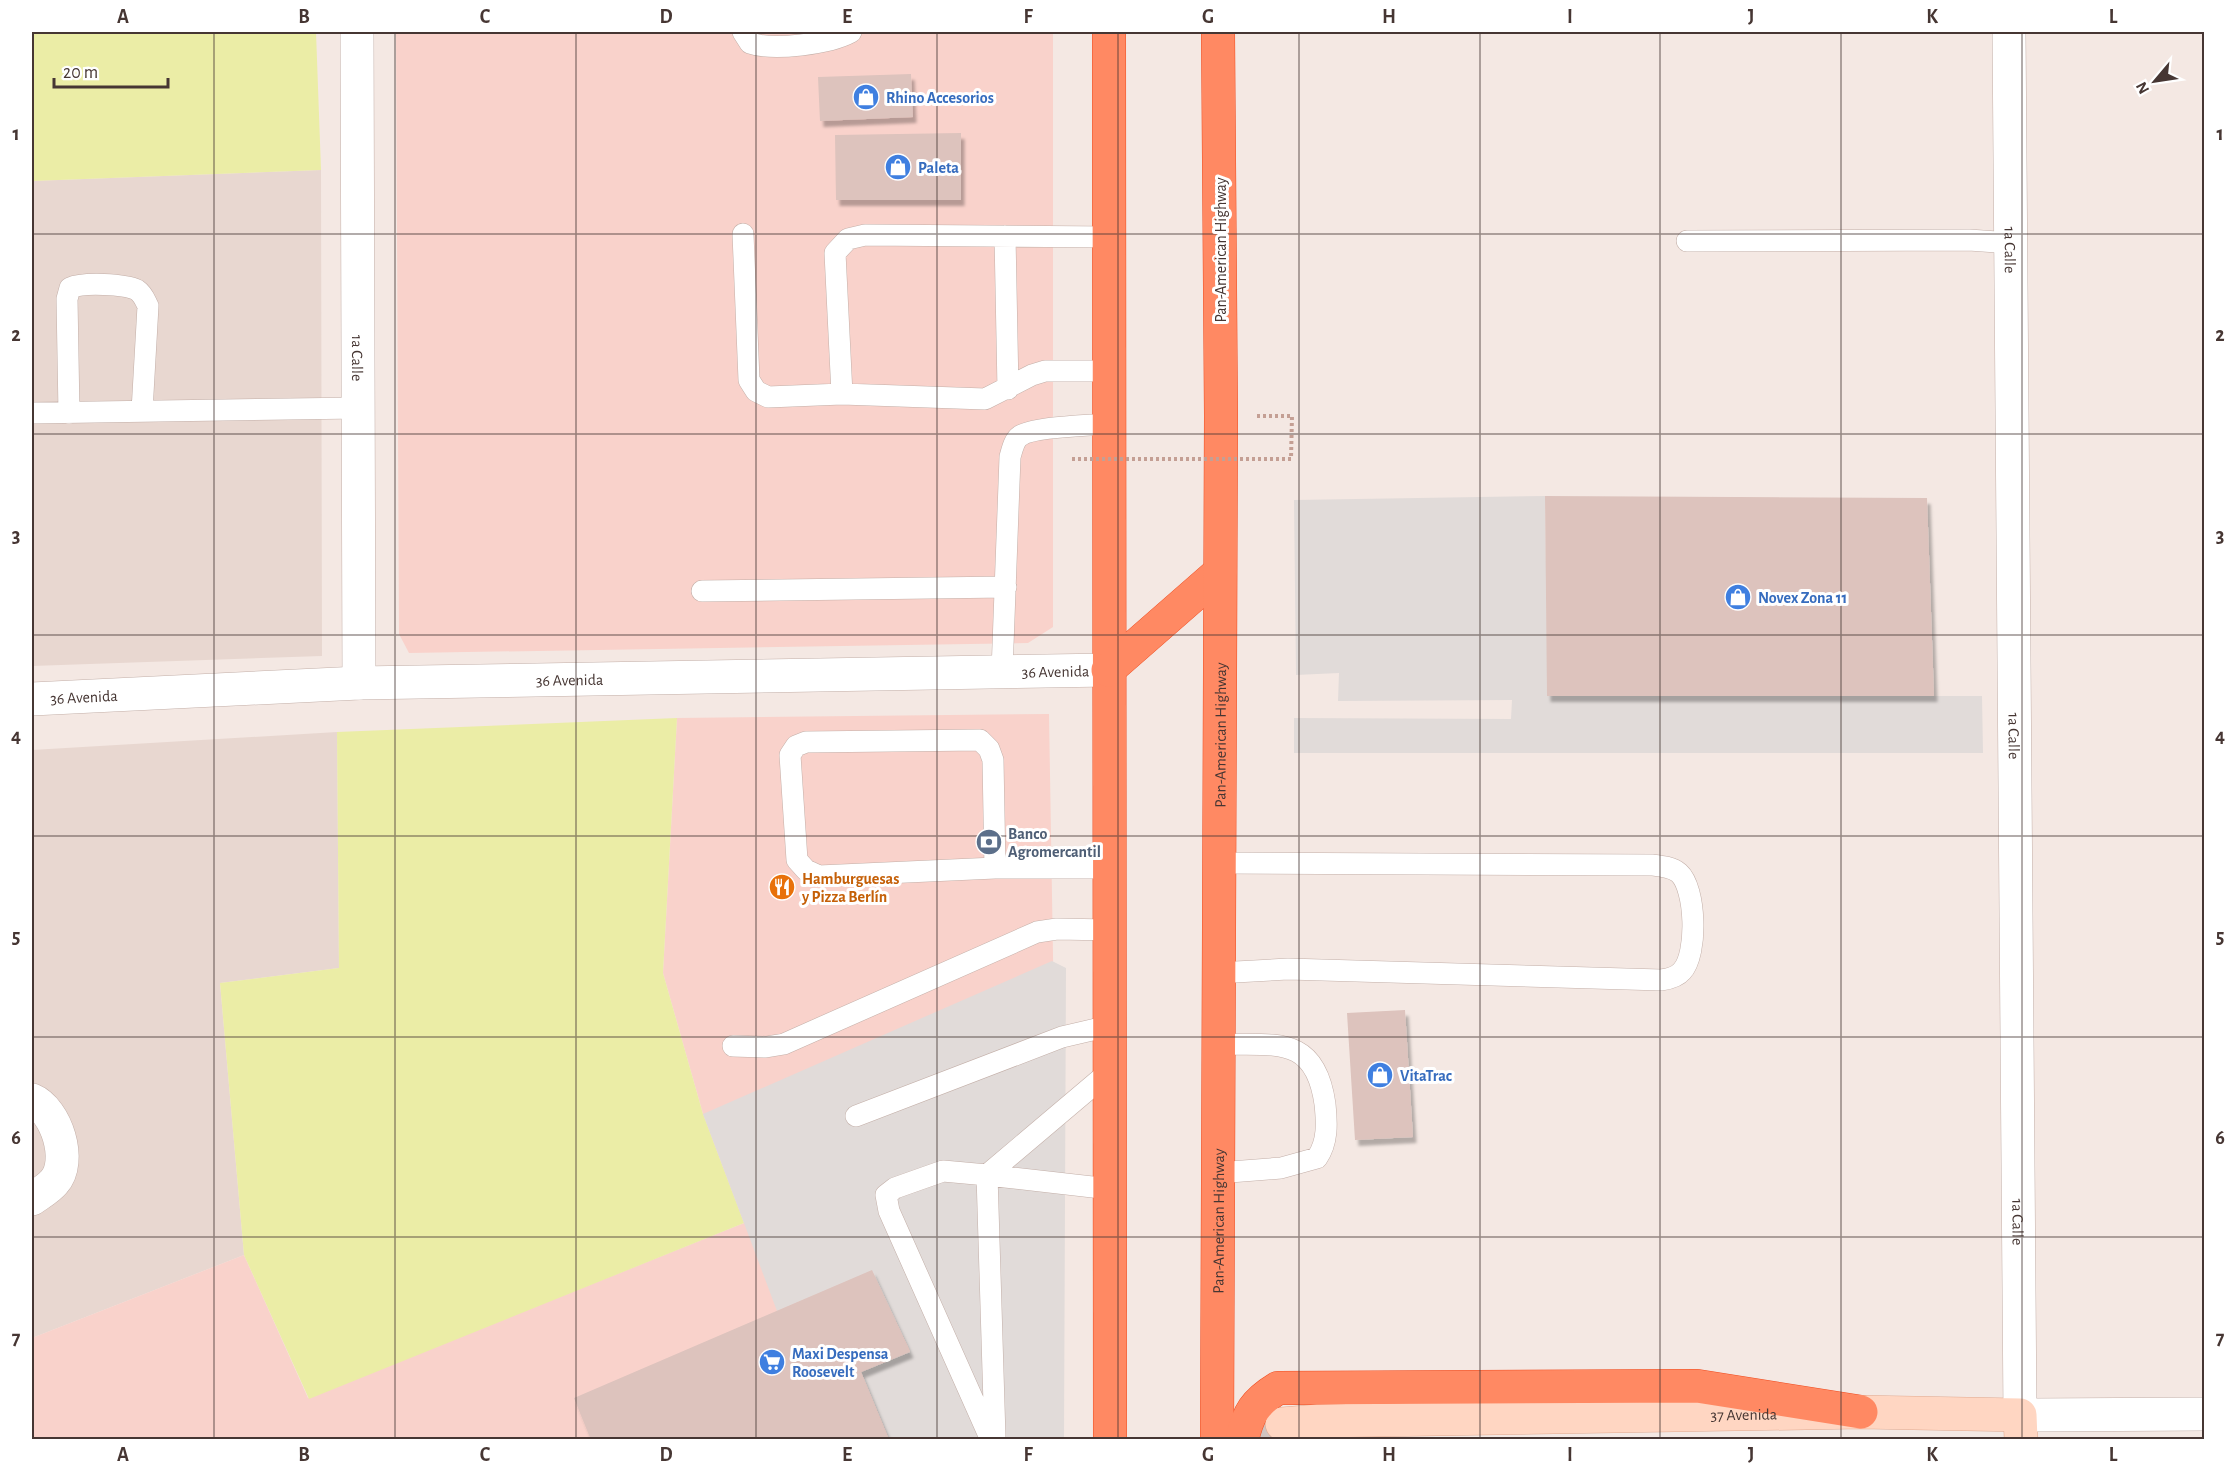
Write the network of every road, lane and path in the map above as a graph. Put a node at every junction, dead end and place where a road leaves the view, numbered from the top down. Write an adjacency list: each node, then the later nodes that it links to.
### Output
1 (357, 32): 15 (street, 1a Calle)
2 (744, 32): 3 (lane)
3 (851, 32)
4 (1109, 32): 9 (highway)
5 (1218, 32): 22 (highway, Pan-American Highway)
6 (2009, 32): 11 (street, 1a Calle)
7 (743, 234): 14 (lane)
8 (1005, 236): 9 (lane); 13 (lane); 14 (lane)
9 (1109, 237): 12 (highway)
10 (1687, 240): 11 (lane)
11 (2012, 243): 47 (street, 1a Calle)
12 (1109, 371): 13 (lane); 20 (highway)
13 (1008, 389): 14 (lane)
14 (842, 394)
15 (358, 408): 16 (lane); 27 (street, 1a Calle)
16 (142, 411): 17 (lane); 17 (lane)
17 (69, 412): 18 (lane)
18 (32, 413)
19 (1292, 416): 21 (path, bridge)
20 (1109, 424): 23 (lane); 25 (highway)
21 (1072, 459)
22 (1220, 572): 25 (highway); 29 (highway, Pan-American Highway)
23 (1006, 587): 24 (lane); 26 (lane)
24 (702, 591)
25 (1108, 670): 26 (street, 36 Avenida); 31 (highway)
26 (1002, 672): 27 (street, 36 Avenida)
27 (359, 683): 28 (street, 36 Avenida)
28 (32, 699)
29 (1218, 863): 33 (highway, Pan-American Highway); 33 (lane)
30 (995, 868): 30 (lane); 31 (lane)
31 (1109, 868): 32 (highway)
32 (1109, 930): 34 (highway); 36 (lane)
33 (1217, 973): 35 (highway, Pan-American Highway)
34 (1109, 1026): 37 (highway); 39 (lane)
35 (1217, 1044): 40 (highway, Pan-American Highway); 40 (lane)
36 (734, 1046)
37 (1110, 1071): 41 (lane); 42 (highway)
38 (32, 1100): 43 (street)
39 (856, 1116)
40 (1217, 1173): 50 (highway, Pan-American Highway)
41 (987, 1175): 42 (lane); 48 (lane); 48 (lane)
42 (1110, 1189): 49 (highway)
43 (32, 1200)
44 (1861, 1412): 46 (street, 37 Avenida); 47 (street, 37 Avenida); 51 (highway)
45 (2205, 1414): 47 (street, 37 Avenida)
46 (1282, 1425)
47 (2020, 1427)
48 (993, 1440)
49 (1110, 1440)
50 (1217, 1440)
51 (1242, 1440)

